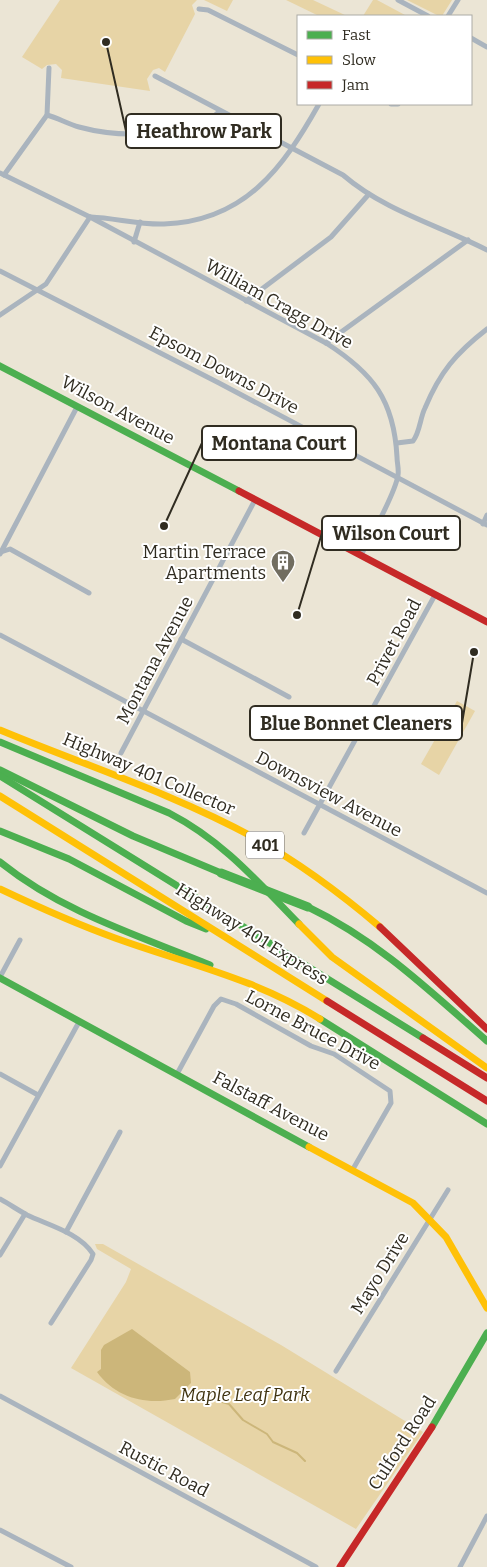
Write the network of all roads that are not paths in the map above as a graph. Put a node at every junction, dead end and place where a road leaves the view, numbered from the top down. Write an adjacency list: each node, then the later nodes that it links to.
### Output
1 (398, 0): 4 (street)
2 (458, 0): 5 (street)
3 (199, 9): 8 (street)
4 (426, 15)
5 (449, 15)
6 (472, 39): 7 (street)
7 (487, 47)
8 (297, 54)
9 (49, 68): 13 (street)
10 (155, 76): 12 (street)
11 (319, 105): 14 (street)
12 (220, 111): 13 (street); 14 (street)
13 (47, 115): 15 (street)
14 (294, 148): 16 (street); 18 (street)
15 (2, 174): 17 (street, William Cragg Drive)
16 (369, 194): 19 (street); 24 (street)
17 (90, 217): 18 (street); 20 (street, William Cragg Drive); 23 (street)
18 (140, 222): 20 (street)
19 (468, 240): 21 (street); 27 (street)
20 (134, 242): 24 (street, William Cragg Drive)
21 (487, 250)
22 (0, 270): 23 (street, Epsom Downs Drive)
23 (39, 289): 25 (street); 31 (street, Epsom Downs Drive)
24 (246, 301): 27 (street, William Cragg Drive)
25 (0, 315)
26 (487, 329): 30 (street)
27 (326, 343): 30 (street, William Cragg Drive)
28 (0, 366): 29 (main road, Wilson Avenue)
29 (77, 407): 32 (main road, Wilson Avenue); 35 (street)
30 (397, 443): 31 (street, William Cragg Drive)
31 (398, 477): 34 (street, Epsom Downs Drive); 36 (street, William Cragg Drive)
32 (255, 500): 36 (main road, Wilson Avenue); 41 (street, Montana Avenue)
33 (487, 515): 34 (street)
34 (485, 524)
35 (0, 553): 37 (street)
36 (361, 555): 38 (main road, Wilson Avenue)
37 (90, 593)
38 (435, 595): 39 (main road, Wilson Avenue); 50 (street, Privet Road)
39 (487, 622)
40 (0, 635): 43 (street, Downsview Avenue)
41 (181, 639): 42 (street); 43 (street, Montana Avenue)
42 (289, 697)
43 (144, 711): 46 (street, Montana Avenue); 50 (street, Downsview Avenue)
44 (0, 730): 61 (main road, Highway 401 Collector / 401)
45 (0, 742): 63 (main road)
46 (121, 753)
47 (0, 770): 62 (main road, bridge)
48 (0, 776): 66 (main road, Highway 401 Express)
49 (0, 796): 56 (main road, Highway 401 Express)
50 (321, 805): 52 (street, Privet Road); 55 (street, Downsview Avenue)
51 (0, 831): 56 (main road)
52 (304, 833)
53 (0, 862): 59 (main road)
54 (0, 888): 59 (main road)
55 (487, 893)
56 (223, 935): 68 (main road, Highway 401 Express)
57 (20, 940): 58 (street)
58 (0, 977): 60 (main road, Falstaff Avenue)
59 (255, 985): 69 (main road)
60 (79, 1022): 65 (main road, Falstaff Avenue); 67 (street)
61 (487, 1029)
62 (487, 1041)
63 (487, 1068)
64 (0, 1074): 67 (street)
65 (177, 1074): 72 (main road, Falstaff Avenue); 72 (street, Lorne Bruce Drive)
66 (487, 1078)
67 (38, 1095): 71 (street)
68 (487, 1101)
69 (487, 1124)
70 (120, 1132): 77 (street)
71 (0, 1166)
72 (353, 1169): 76 (main road, Falstaff Avenue)
73 (448, 1190): 76 (street, Mayo Drive)
74 (0, 1199): 75 (street)
75 (26, 1214): 77 (street); 78 (street)
76 (429, 1219): 79 (main road, Falstaff Avenue); 82 (street, Mayo Drive)
77 (66, 1232): 80 (street)
78 (0, 1254)
79 (487, 1308)
80 (51, 1323)
81 (487, 1333): 89 (main road, Culford Road)
82 (336, 1371)
83 (0, 1396): 88 (street, Rustic Road)
84 (487, 1516): 85 (street)
85 (485, 1525): 90 (street)
86 (0, 1530): 87 (street)
87 (68, 1566)
88 (316, 1567)
89 (340, 1567)
90 (460, 1567)

